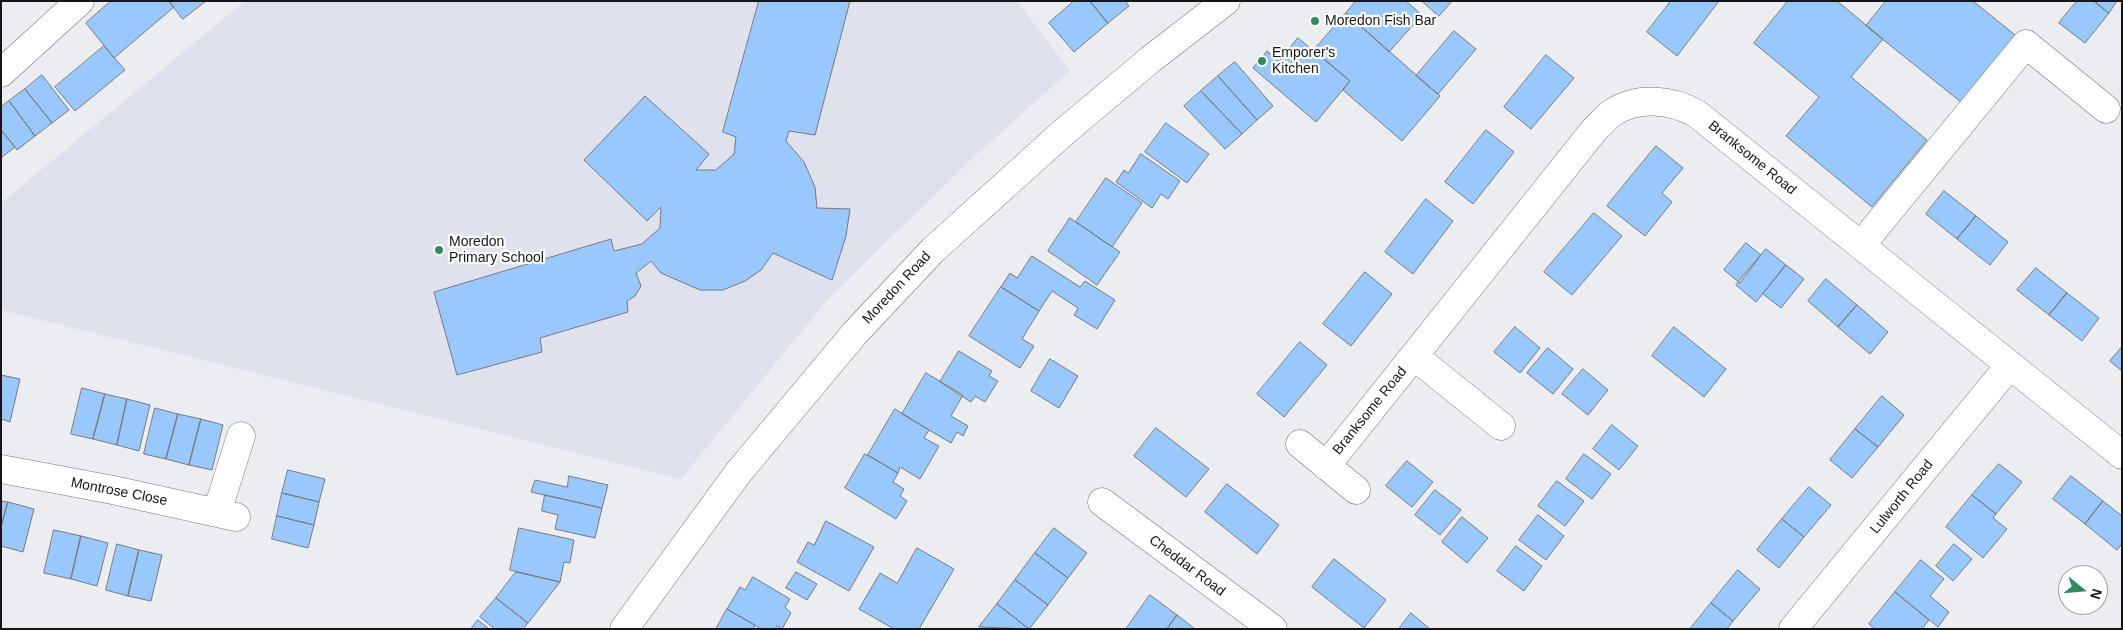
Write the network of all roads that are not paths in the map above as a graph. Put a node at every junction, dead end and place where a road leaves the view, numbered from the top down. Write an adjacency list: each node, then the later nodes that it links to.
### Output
1 (80, 1): 3 (street)
2 (1226, 1): 16 (street, Moredon Road)
3 (1, 72)
4 (2106, 109): 5 (street)
5 (1861, 244): 6 (street, Branksome Road); 7 (street, Branksome Road)
6 (1414, 356): 8 (street, Branksome Road); 12 (street, Branksome Road)
7 (2010, 365): 11 (street, Branksome Road); 18 (street, Lulworth Road)
8 (1500, 426)
9 (241, 436): 13 (street, Montrose Close)
10 (1300, 444): 12 (street, Branksome Road)
11 (2122, 454)
12 (1326, 466): 14 (street, Branksome Road)
13 (1, 469)
14 (1356, 490)
15 (1102, 502): 17 (street, Cheddar Road)
16 (624, 629)
17 (1273, 629)
18 (1793, 629)

